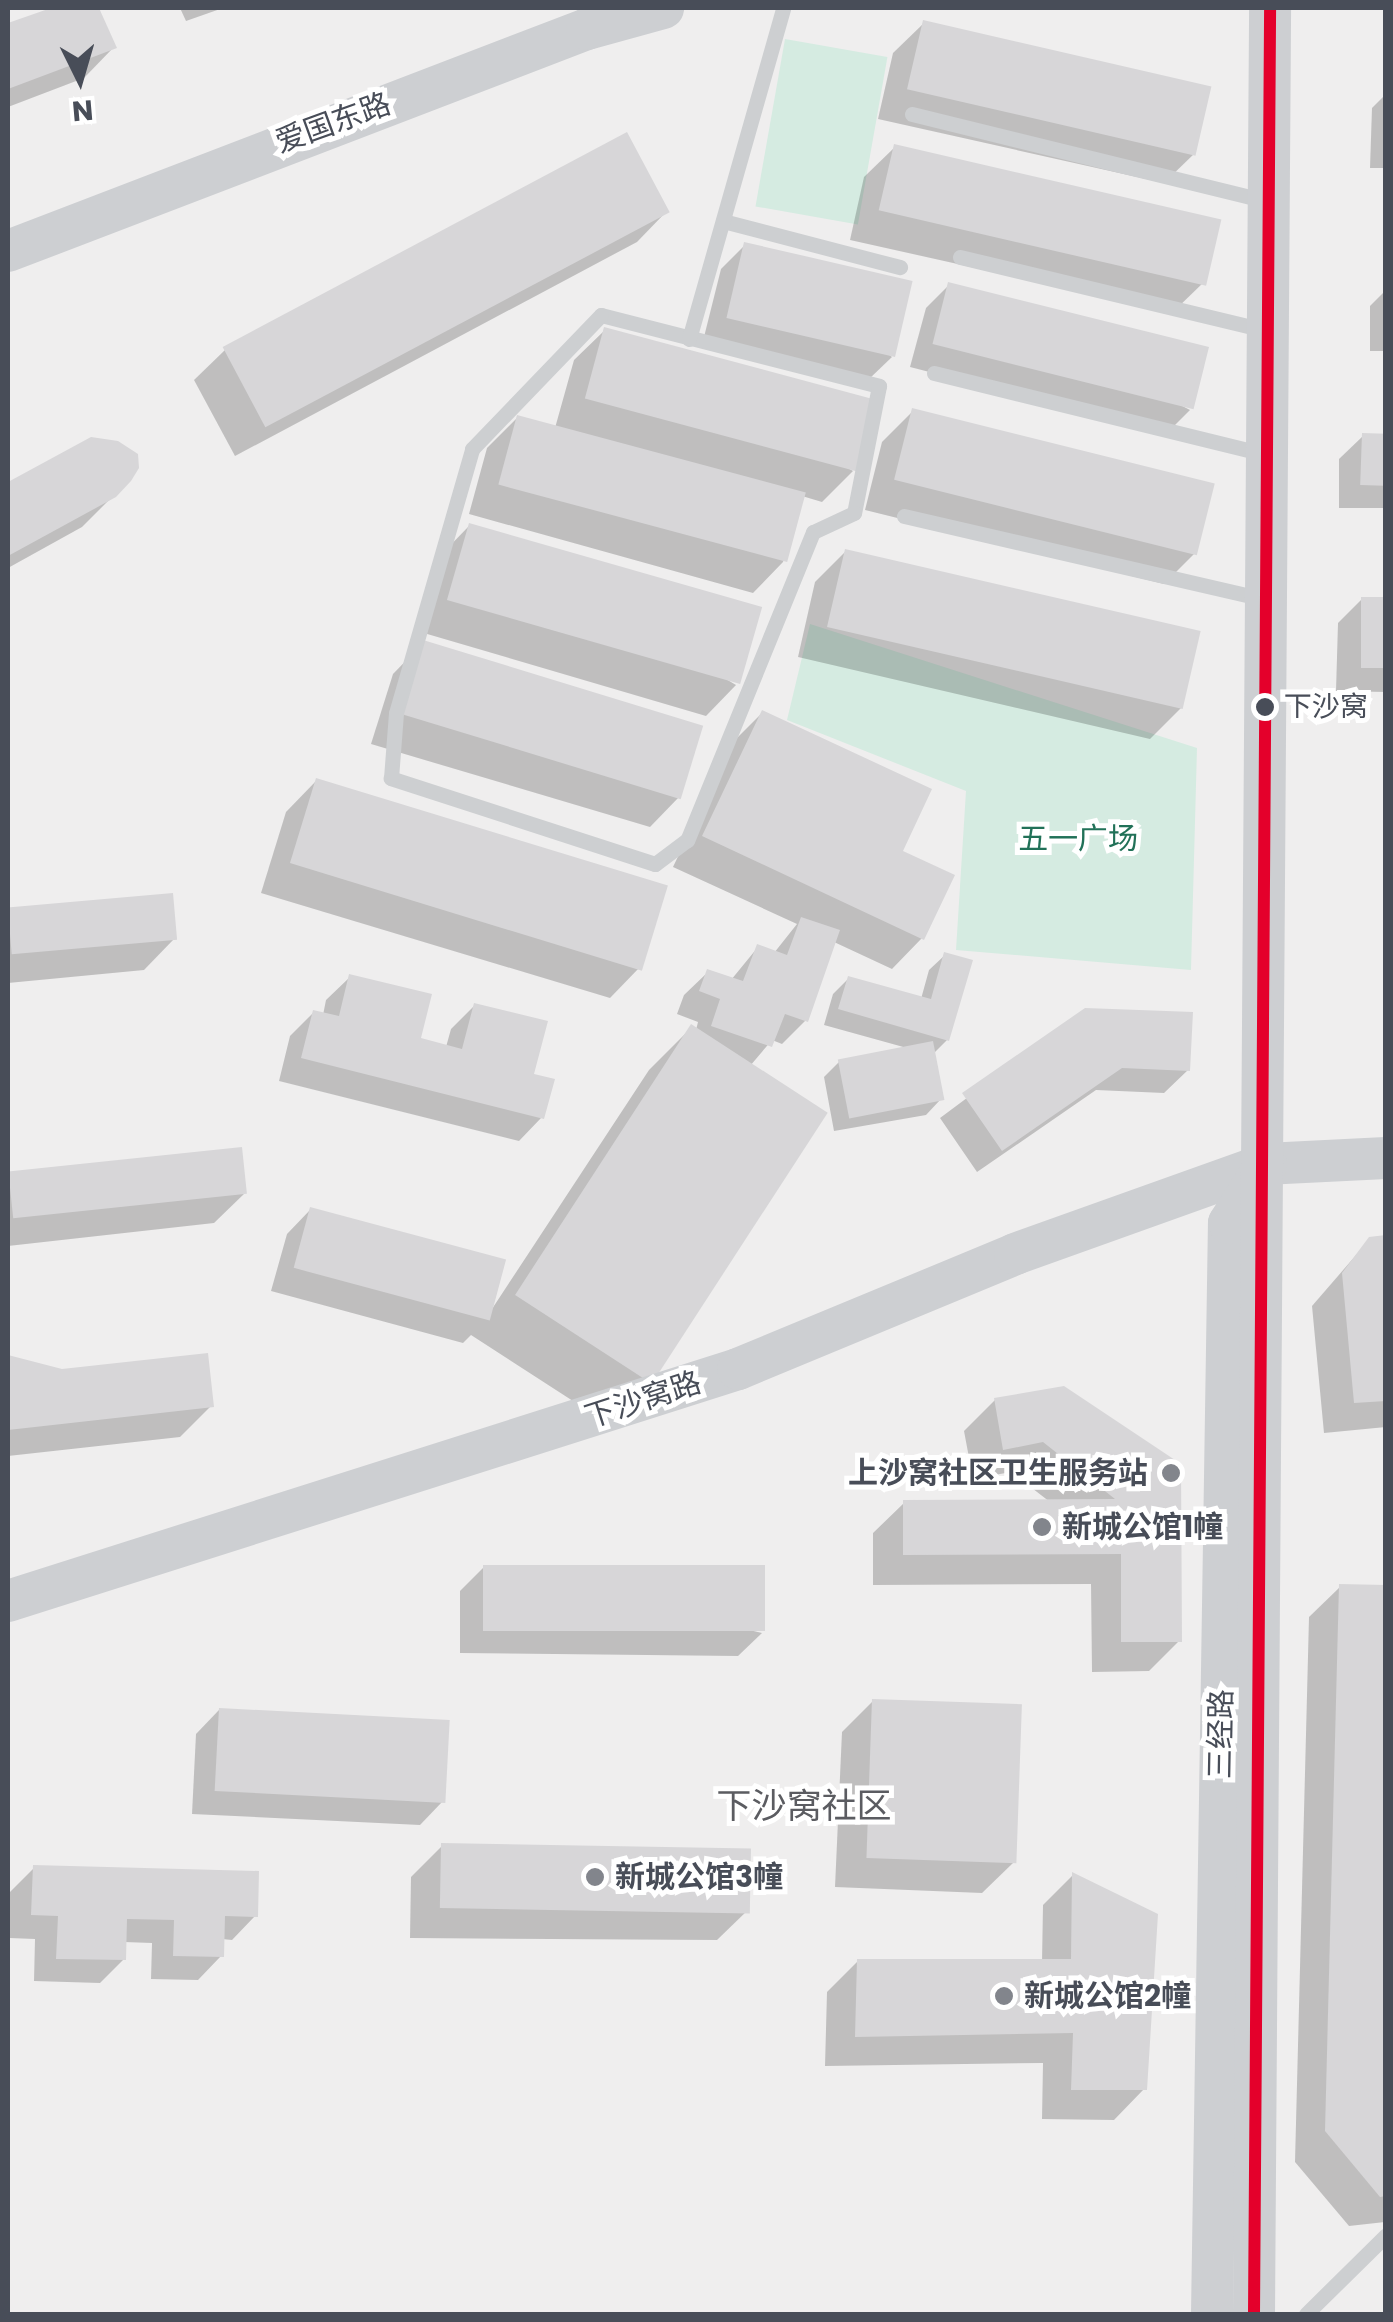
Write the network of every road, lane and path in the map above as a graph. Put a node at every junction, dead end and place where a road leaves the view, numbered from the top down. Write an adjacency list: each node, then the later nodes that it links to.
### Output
1 (663, 8): 7 (main road, 爱国东路)
2 (783, 8): 6 (lane)
3 (1270, 8): 5 (main road, 三经路)
4 (912, 114): 5 (lane)
5 (1269, 202): 10 (main road, 三经路)
6 (723, 221): 9 (lane); 11 (lane)
7 (8, 251)
8 (960, 257): 10 (lane)
9 (900, 267)
10 (1269, 331): 13 (main road, 三经路)
11 (689, 339): 11 (lane)
12 (934, 373): 13 (lane)
13 (1268, 455): 15 (main road, 三经路)
14 (904, 516): 15 (lane)
15 (1268, 600): 17 (main road, 三经路)
16 (1386, 1158): 17 (main road, 下沙窝路)
17 (1266, 1164): 18 (main road, 下沙窝路); 20 (main road, 三经路); 21 (main road, 三经路)
18 (8, 1601)
19 (1386, 2235): 22 (lane)
20 (1212, 2314)
21 (1254, 2314)
22 (1306, 2314)

